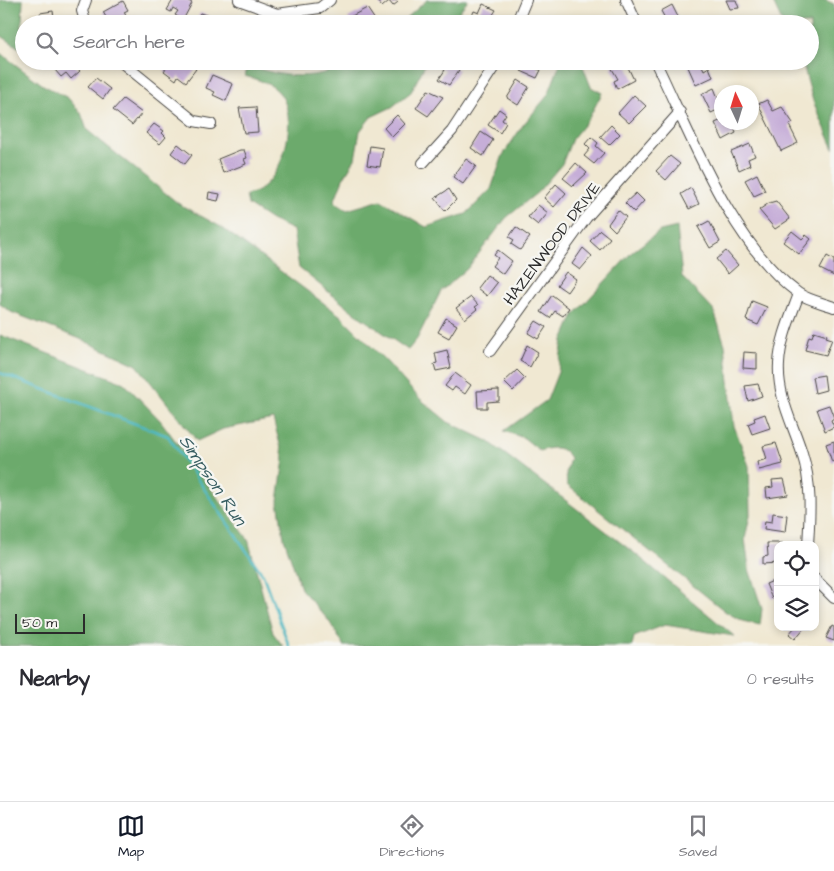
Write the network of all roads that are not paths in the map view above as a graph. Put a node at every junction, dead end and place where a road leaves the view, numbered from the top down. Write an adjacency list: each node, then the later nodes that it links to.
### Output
1 (86, 0): 6 (street)
2 (239, 0): 3 (street)
3 (330, 0)
4 (526, 0): 7 (street)
5 (626, 0): 8 (street)
6 (83, 15)
7 (520, 15)
8 (633, 15)
9 (131, 70): 13 (street)
10 (492, 70): 14 (street)
11 (659, 70): 12 (street)
12 (680, 112): 15 (street); 17 (street, HAZENWOOD DRIVE)
13 (211, 124)
14 (423, 164)
15 (799, 294): 16 (street); 18 (street)
16 (834, 307)
17 (490, 351)
18 (808, 541)
19 (819, 583): 20 (street)
20 (834, 598)

